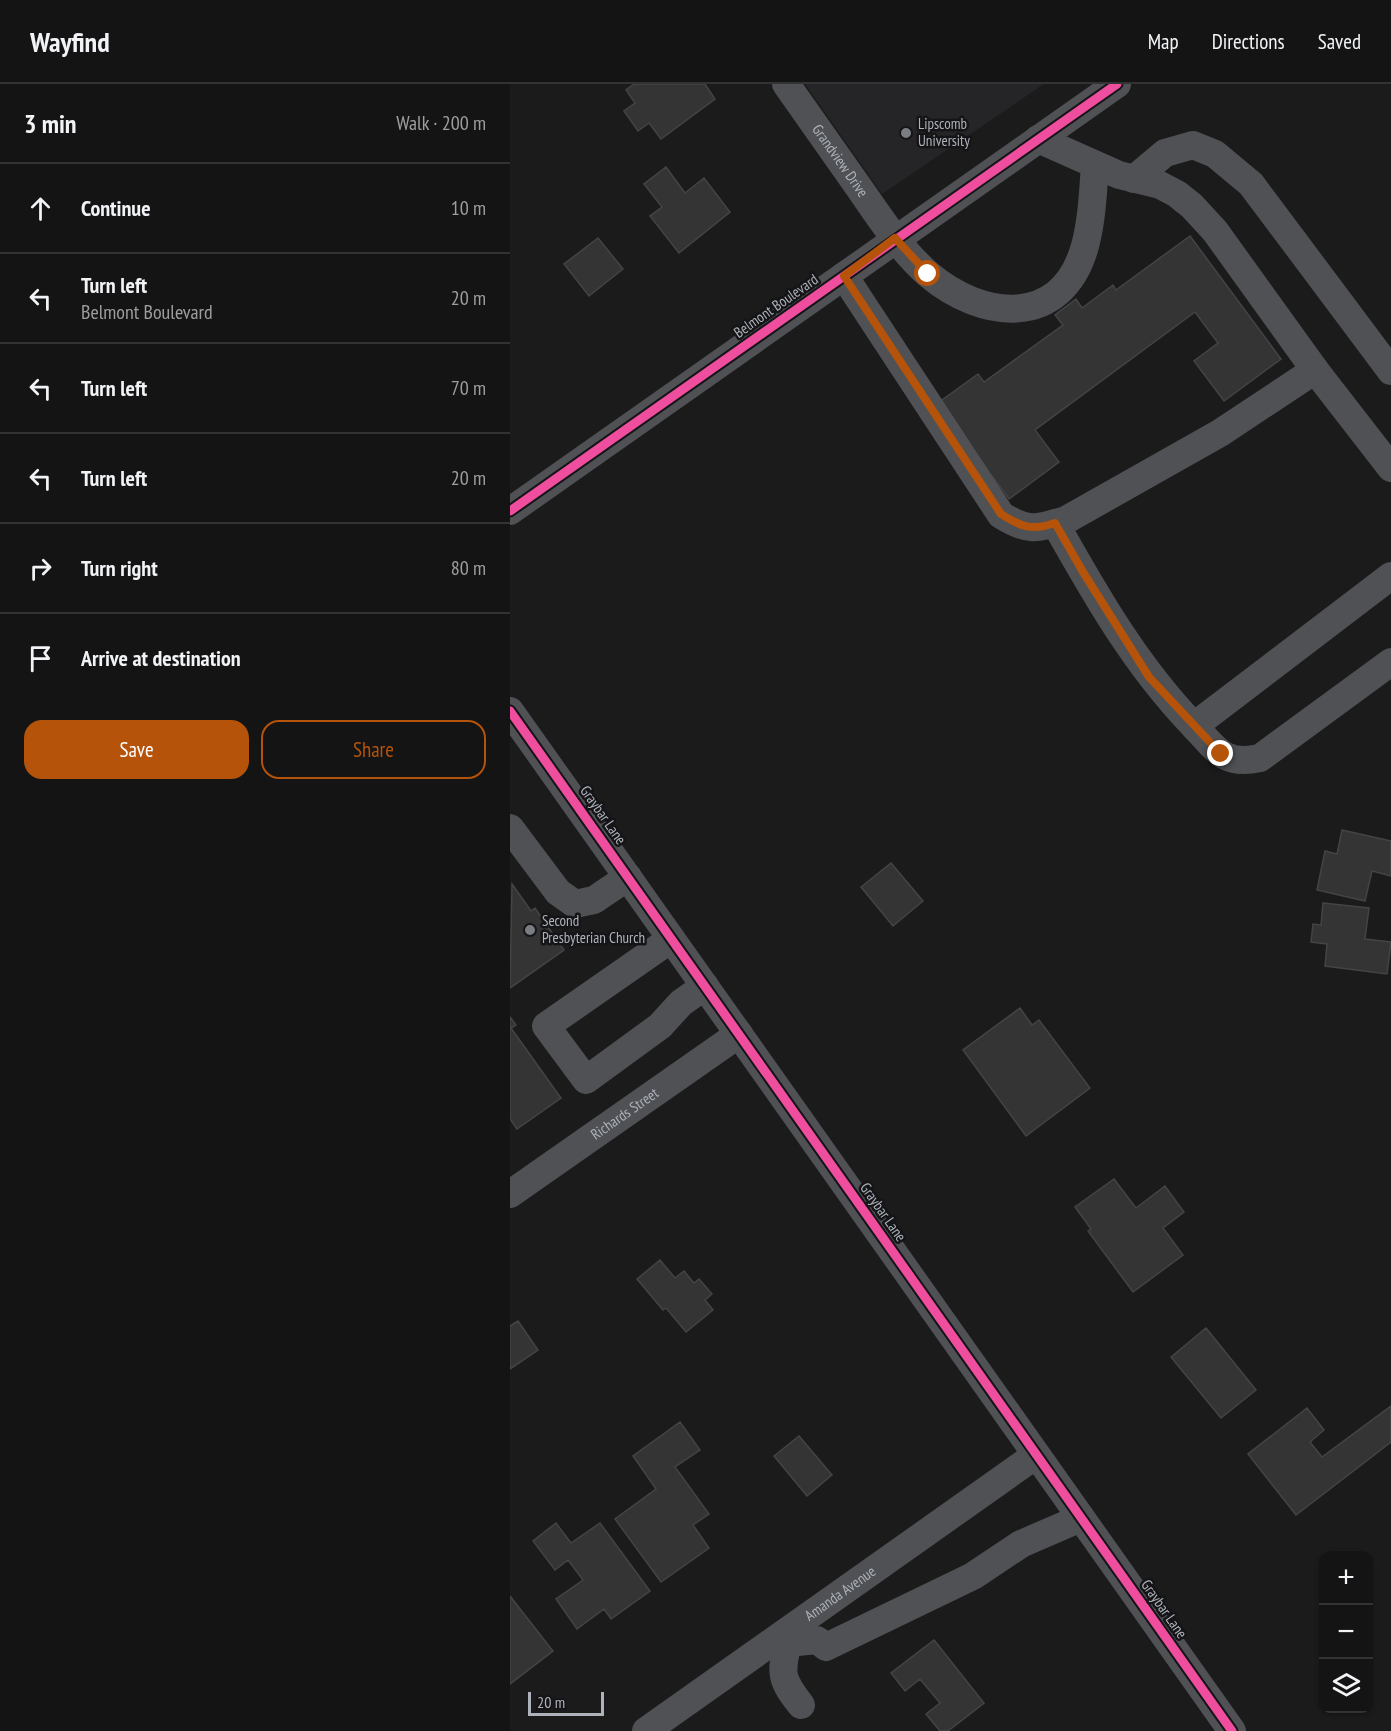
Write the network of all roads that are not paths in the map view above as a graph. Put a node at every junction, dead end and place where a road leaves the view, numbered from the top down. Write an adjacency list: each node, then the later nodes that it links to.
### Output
1 (786, 84): 6 (street, Grandview Drive)
2 (1117, 84): 3 (street, Belmont Boulevard)
3 (1038, 139): 4 (street); 6 (street, Belmont Boulevard)
4 (1095, 165): 5 (street); 6 (street, Grandview Drive)
5 (1134, 179): 8 (street); 9 (street)
6 (895, 238): 7 (street, Belmont Boulevard)
7 (844, 276): 11 (street, Belmont Boulevard); 12 (street)
8 (1315, 370): 10 (street); 12 (street)
9 (1391, 371)
10 (1391, 468)
11 (510, 511)
12 (1055, 523): 16 (street)
13 (1391, 576): 16 (street)
14 (1391, 662): 16 (street)
15 (510, 711): 18 (street, Graybar Lane)
16 (1194, 726)
17 (510, 828): 18 (street)
18 (628, 877): 19 (street, Graybar Lane)
19 (671, 939): 20 (street, Graybar Lane); 20 (street)
20 (705, 986): 21 (street, Graybar Lane)
21 (739, 1034): 22 (street, Richards Street); 23 (street, Graybar Lane)
22 (510, 1194)
23 (1036, 1455): 24 (street, Graybar Lane); 27 (street, Amanda Avenue)
24 (1062, 1491): 25 (street, Graybar Lane); 26 (street)
25 (1081, 1518): 26 (street); 30 (street, Graybar Lane)
26 (1021, 1544): 27 (street)
27 (784, 1639): 28 (street); 29 (street, Amanda Avenue)
28 (801, 1705)
29 (646, 1731)
30 (1232, 1731)

